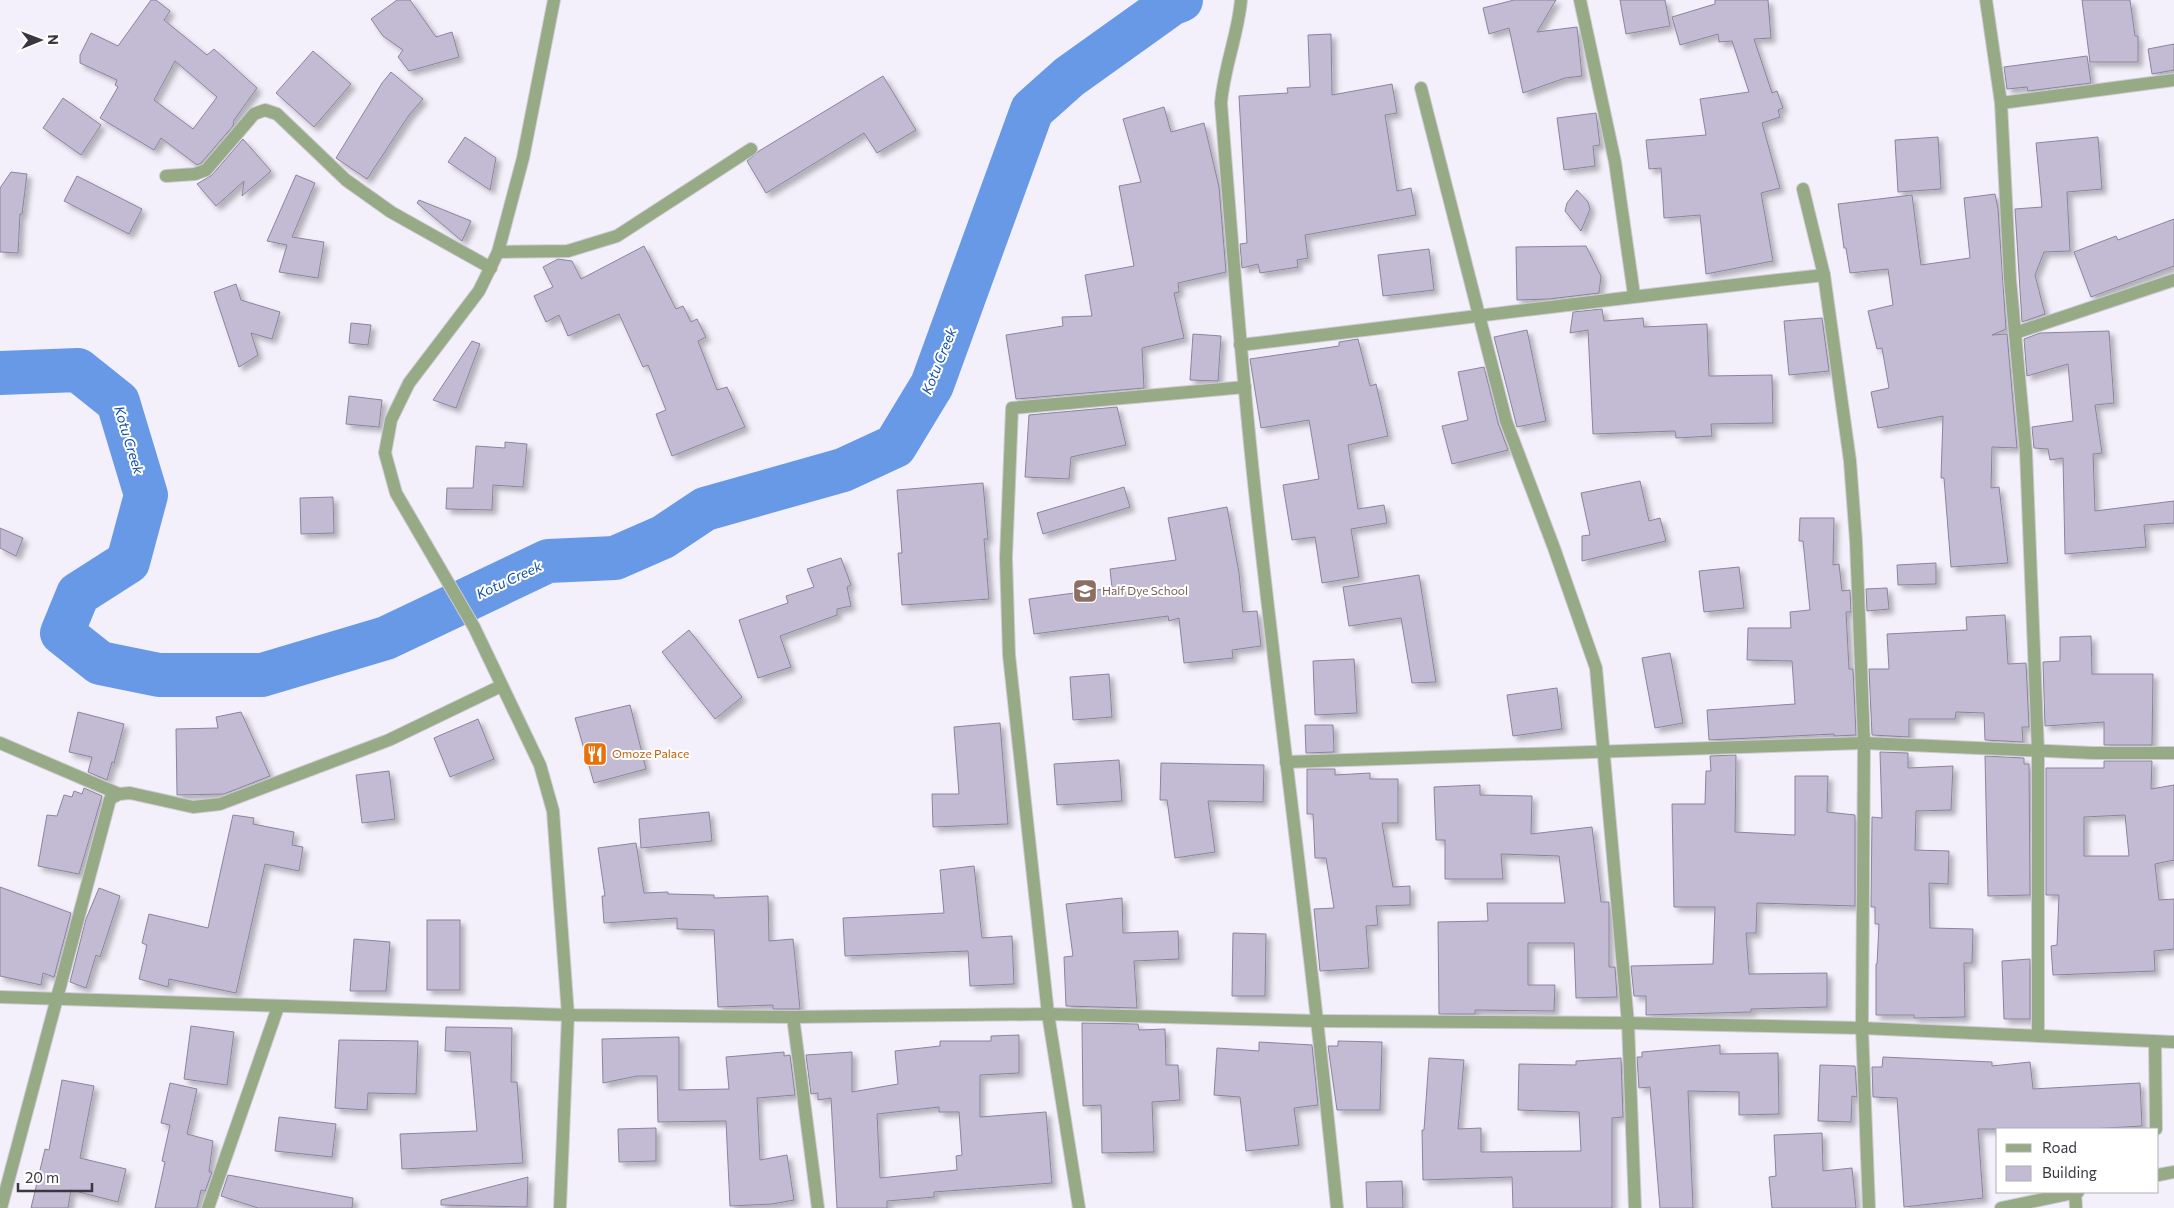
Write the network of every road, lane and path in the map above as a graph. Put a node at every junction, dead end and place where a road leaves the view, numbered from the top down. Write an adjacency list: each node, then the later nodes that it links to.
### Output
1 (554, 0): 11 (street)
2 (1580, 0): 15 (street)
3 (1986, 0): 7 (street)
4 (1241, 4): 18 (street)
5 (2174, 80): 7 (street)
6 (1421, 88): 16 (street)
7 (2001, 103): 17 (street)
8 (751, 149): 11 (street)
9 (166, 176): 12 (street)
10 (1802, 188): 13 (street)
11 (498, 252): 12 (street)
12 (490, 268): 20 (street)
13 (1824, 275): 15 (street); 22 (street)
14 (2174, 280): 17 (street)
15 (1634, 295): 16 (street)
16 (1478, 317): 18 (street); 24 (street)
17 (2015, 333): 23 (street)
18 (1240, 345): 19 (street)
19 (1245, 387): 26 (street); 31 (street)
20 (501, 686): 27 (street); 32 (street)
21 (0, 743): 27 (street)
22 (1864, 743): 23 (street); 24 (street); 36 (street)
23 (2038, 751): 25 (street); 37 (street)
24 (1604, 752): 26 (street); 35 (street)
25 (2174, 753)
26 (1286, 762): 34 (street)
27 (119, 794): 29 (street)
28 (0, 998): 29 (street)
29 (55, 999): 30 (street); 45 (street)
30 (278, 1006): 32 (street); 46 (street)
31 (1048, 1014): 33 (street); 34 (street); 49 (street)
32 (568, 1015): 33 (street); 47 (street)
33 (794, 1018): 48 (street)
34 (1319, 1021): 35 (street); 50 (street)
35 (1628, 1023): 36 (street); 51 (street)
36 (1862, 1028): 37 (street); 52 (street)
37 (2038, 1035): 38 (street)
38 (2155, 1042): 39 (street); 40 (street)
39 (2174, 1042)
40 (2156, 1128)
41 (2174, 1172): 42 (street)
42 (2159, 1175)
43 (2072, 1193): 53 (street)
44 (2077, 1193): 54 (street)
45 (1, 1208)
46 (208, 1208)
47 (560, 1208)
48 (818, 1208)
49 (1079, 1208)
50 (1337, 1208)
51 (1634, 1208)
52 (1869, 1208)
53 (2001, 1208)
54 (2076, 1208)

